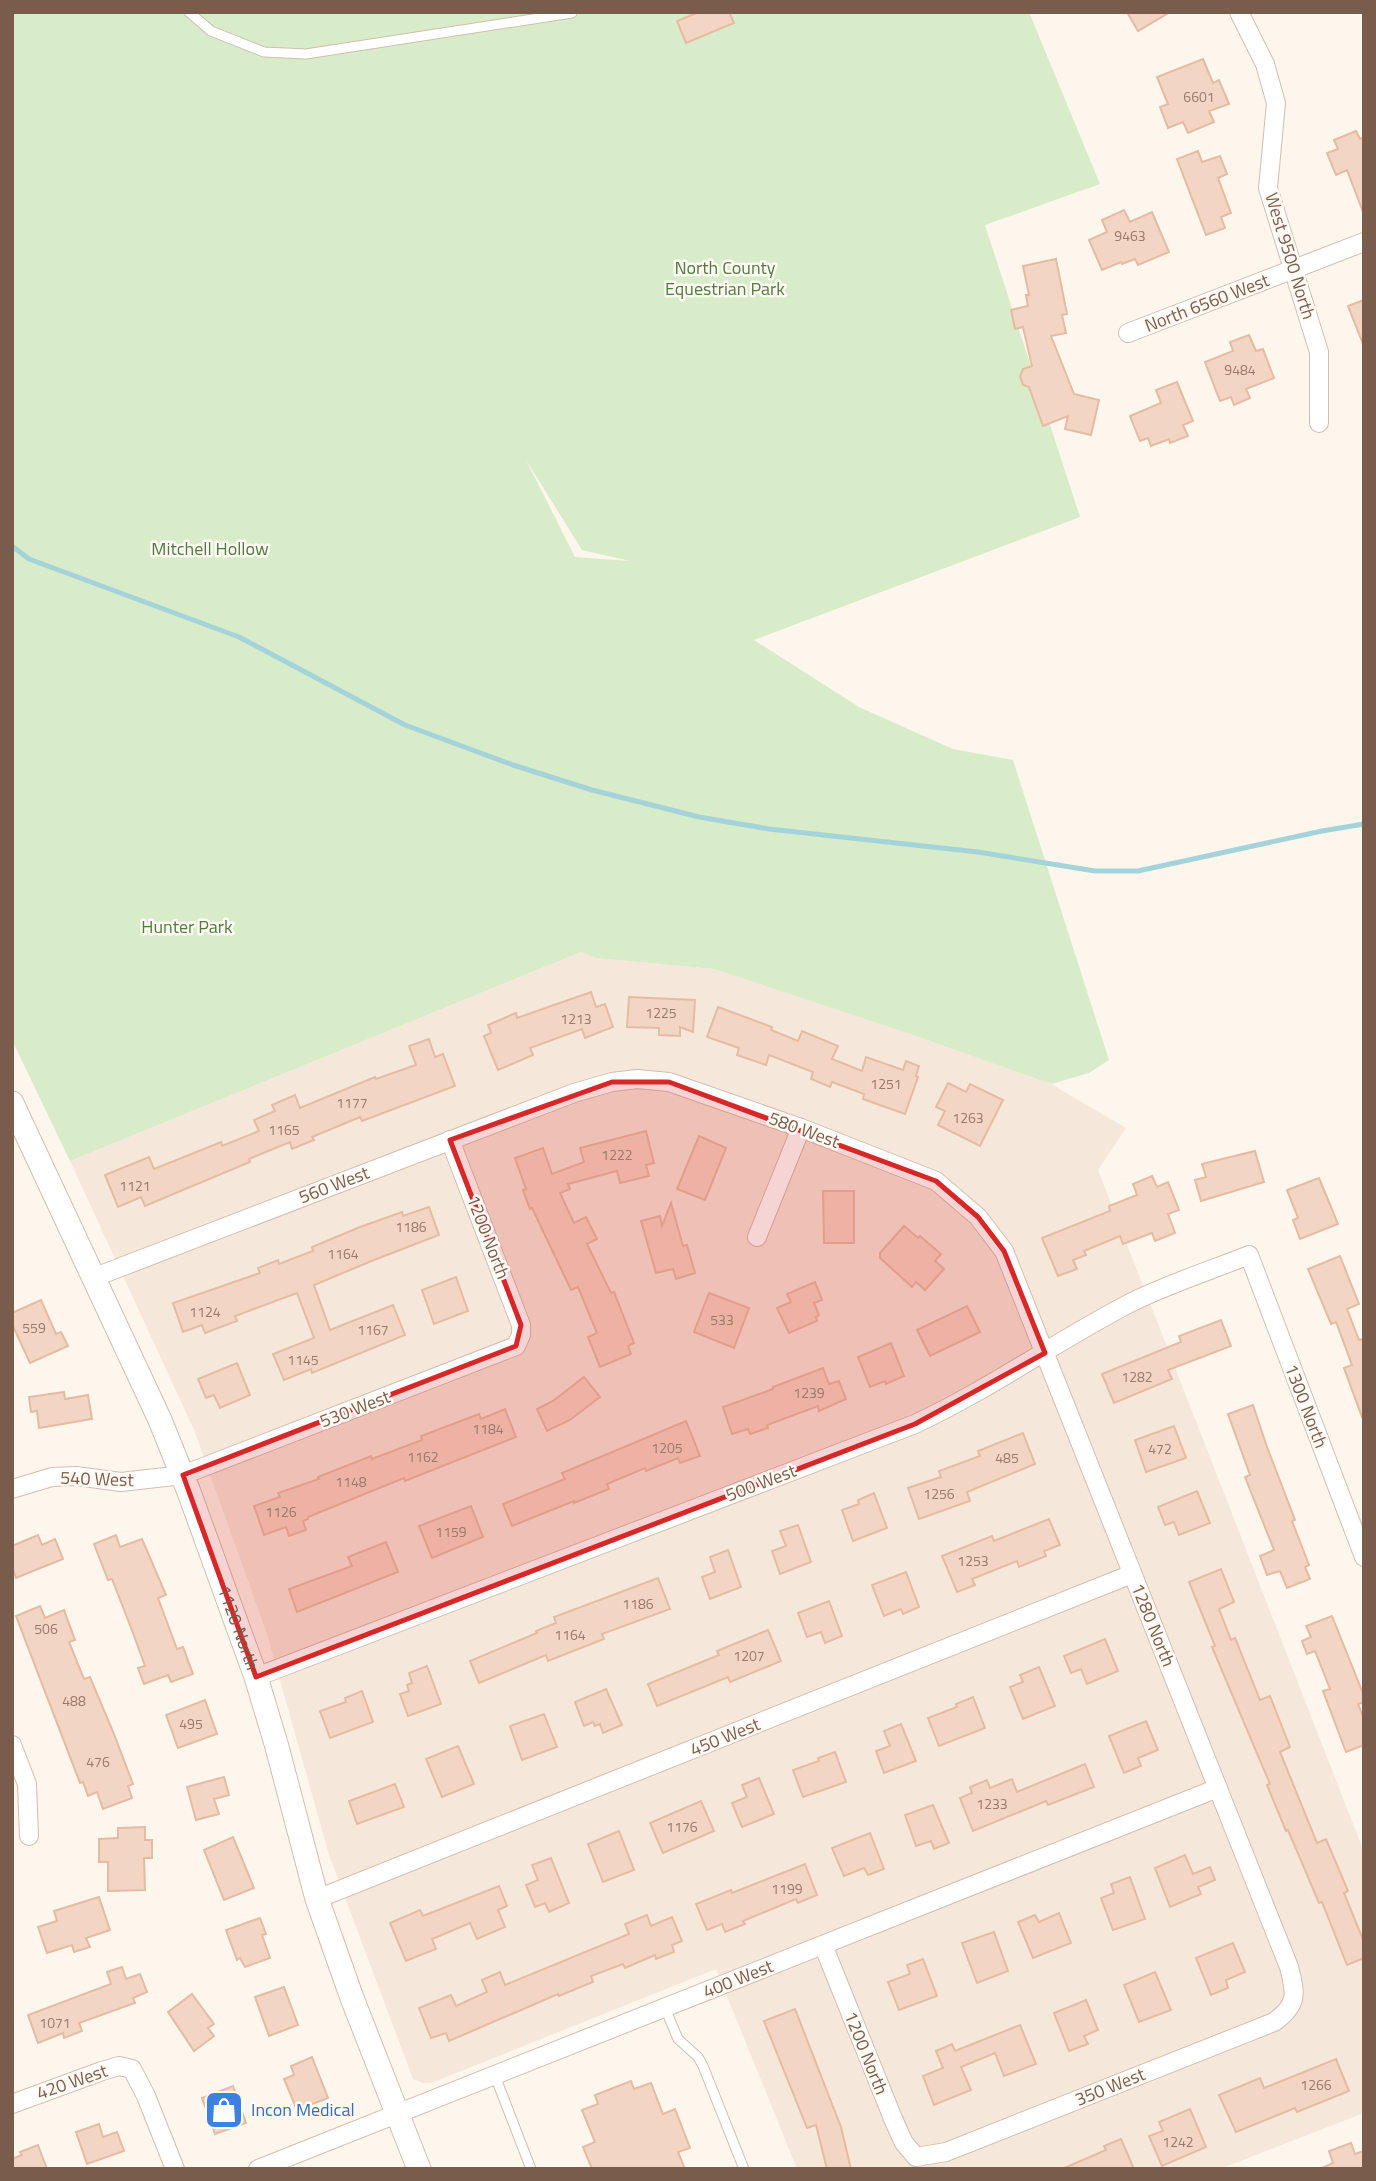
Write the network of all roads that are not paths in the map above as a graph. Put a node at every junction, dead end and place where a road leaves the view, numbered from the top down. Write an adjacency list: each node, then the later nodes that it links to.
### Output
1 (189, 12): 3 (lane)
2 (1239, 12): 5 (street, West 9500 North)
3 (572, 13)
4 (1364, 242): 5 (street, North 6560 West)
5 (1293, 270): 6 (street, North 6560 West); 7 (street, West 9500 North)
6 (1128, 333)
7 (1320, 423)
8 (574, 1093): 10 (street, 580 West); 11 (street, 560 West)
9 (12, 1103): 15 (street, 1120 North)
10 (801, 1128): 12 (street); 13 (street, 580 West)
11 (450, 1140): 15 (street, 560 West); 16 (street, 1200 North)
12 (757, 1237)
13 (1004, 1251): 17 (street, 1280 North)
14 (1249, 1255): 17 (street, 500 West); 20 (street, 1300 North)
15 (95, 1277): 18 (street, 1120 North)
16 (521, 1335): 18 (street, 530 West)
17 (1045, 1353): 21 (street, 1280 North); 22 (street, 500 West)
18 (183, 1475): 19 (street, 540 West); 22 (street, 1120 North)
19 (12, 1489)
20 (1364, 1557)
21 (1132, 1574): 24 (street, 1280 North); 26 (street, 450 West)
22 (256, 1677): 26 (street, 1120 North)
23 (12, 1745): 25 (street)
24 (1218, 1788): 27 (street, 400 West); 28 (street, 1280 North)
25 (29, 1836)
26 (317, 1899): 32 (street, 1120 North)
27 (823, 1945): 29 (street, 400 West); 33 (street, 1200 North)
28 (1294, 2000): 33 (street, 350 West)
29 (665, 2008): 30 (street, 400 West); 38 (lane)
30 (495, 2076): 32 (street, 400 West); 37 (lane)
31 (12, 2104): 34 (street, 420 West)
32 (397, 2115): 35 (street, 400 West); 36 (street, 1120 North)
33 (916, 2157)
34 (175, 2169)
35 (258, 2169)
36 (419, 2169)
37 (531, 2169)
38 (744, 2169)

